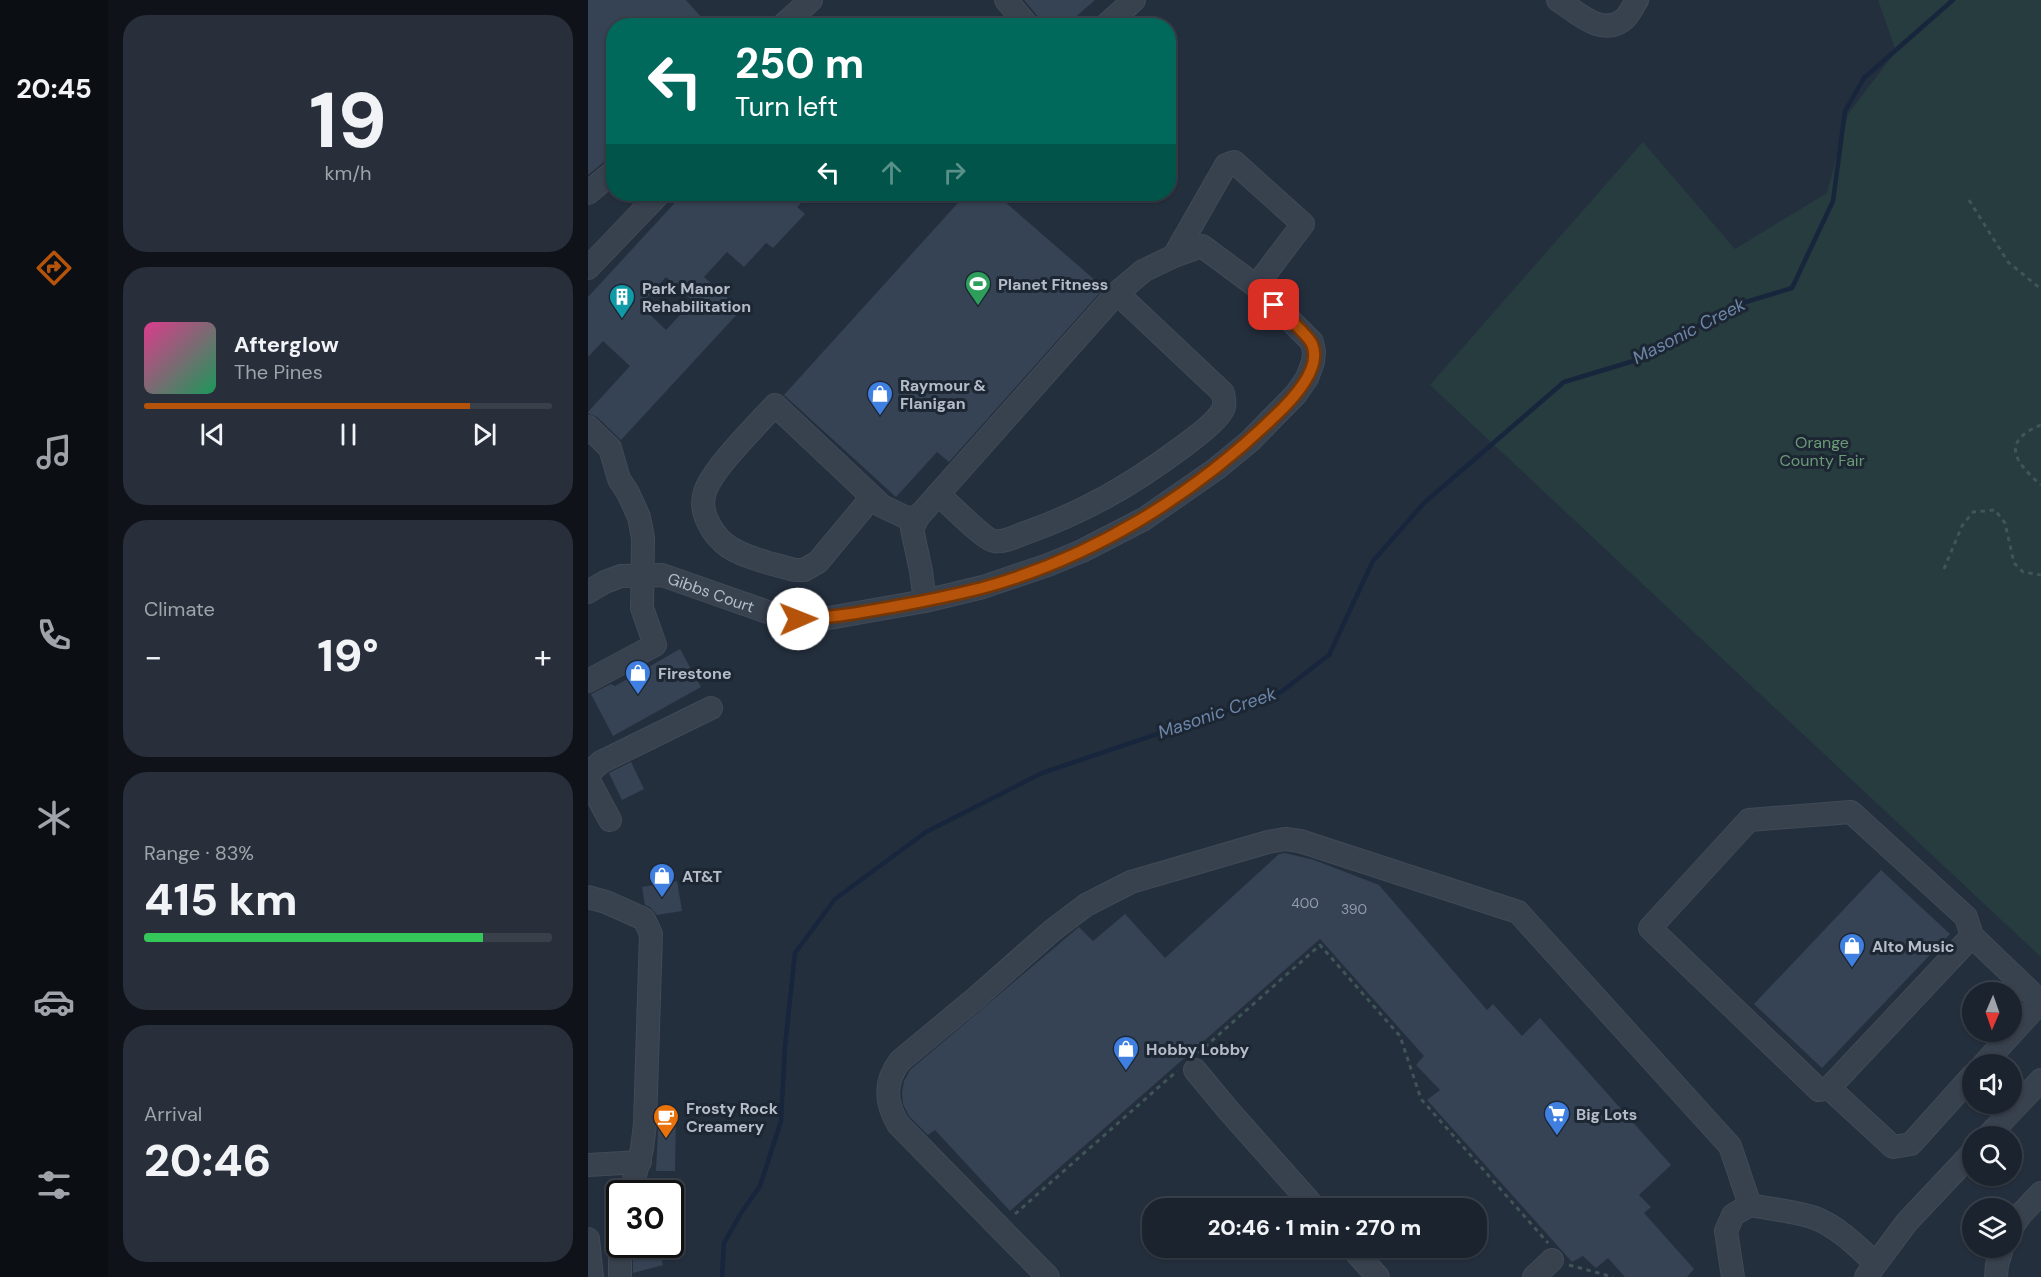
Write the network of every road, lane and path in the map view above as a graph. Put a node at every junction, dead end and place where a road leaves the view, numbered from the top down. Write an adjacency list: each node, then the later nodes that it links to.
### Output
1 (812, 0): 6 (street)
2 (1006, 0): 7 (street)
3 (1134, 0): 8 (street)
4 (1637, 0): 5 (street)
5 (1572, 4)
6 (791, 18)
7 (1021, 18)
8 (1114, 18)
9 (606, 178): 10 (street)
10 (588, 193)
11 (1969, 200): 16 (path)
12 (652, 201): 14 (street)
13 (1174, 256): 15 (street); 15 (street); 17 (street)
14 (588, 268)
15 (1256, 286): 28 (street, Gibbs Court)
16 (2041, 289)
17 (1117, 293): 21 (street); 21 (street)
18 (2041, 425): 20 (path)
19 (588, 428): 25 (street)
20 (2041, 485)
21 (939, 494): 23 (street)
22 (872, 497): 22 (street); 23 (street)
23 (918, 517): 28 (street)
24 (1944, 569): 26 (path)
25 (642, 575): 27 (street, Gibbs Court); 28 (street, Gibbs Court); 29 (street)
26 (2041, 575)
27 (588, 592)
28 (925, 601)
29 (588, 681)
30 (711, 708): 31 (street)
31 (588, 774)
32 (588, 779): 33 (street)
33 (610, 820)
34 (588, 897): 43 (street)
35 (1972, 936): 36 (street); 41 (street); 41 (street)
36 (2041, 1002): 37 (street)
37 (1993, 1054)
38 (1192, 1063): 48 (street); 51 (path); 53 (path)
39 (2041, 1080): 42 (street)
40 (1962, 1087): 41 (street)
41 (1829, 1088)
42 (1997, 1126)
43 (640, 1162): 45 (street); 46 (street)
44 (1962, 1163): 57 (street)
45 (588, 1165)
46 (634, 1180)
47 (2041, 1193): 50 (street)
48 (1306, 1198)
49 (1750, 1205): 57 (street); 61 (street); 64 (street)
50 (2022, 1213)
51 (1014, 1214)
52 (588, 1239): 59 (street)
53 (1557, 1257): 62 (street); 63 (path)
54 (620, 1258): 60 (street)
55 (1359, 1258): 58 (street)
56 (1999, 1258): 65 (street)
57 (1870, 1270)
58 (1371, 1275)
59 (592, 1277)
60 (620, 1277)
61 (1048, 1277)
62 (1534, 1277)
63 (1613, 1277)
64 (1733, 1277)
65 (1996, 1277)

